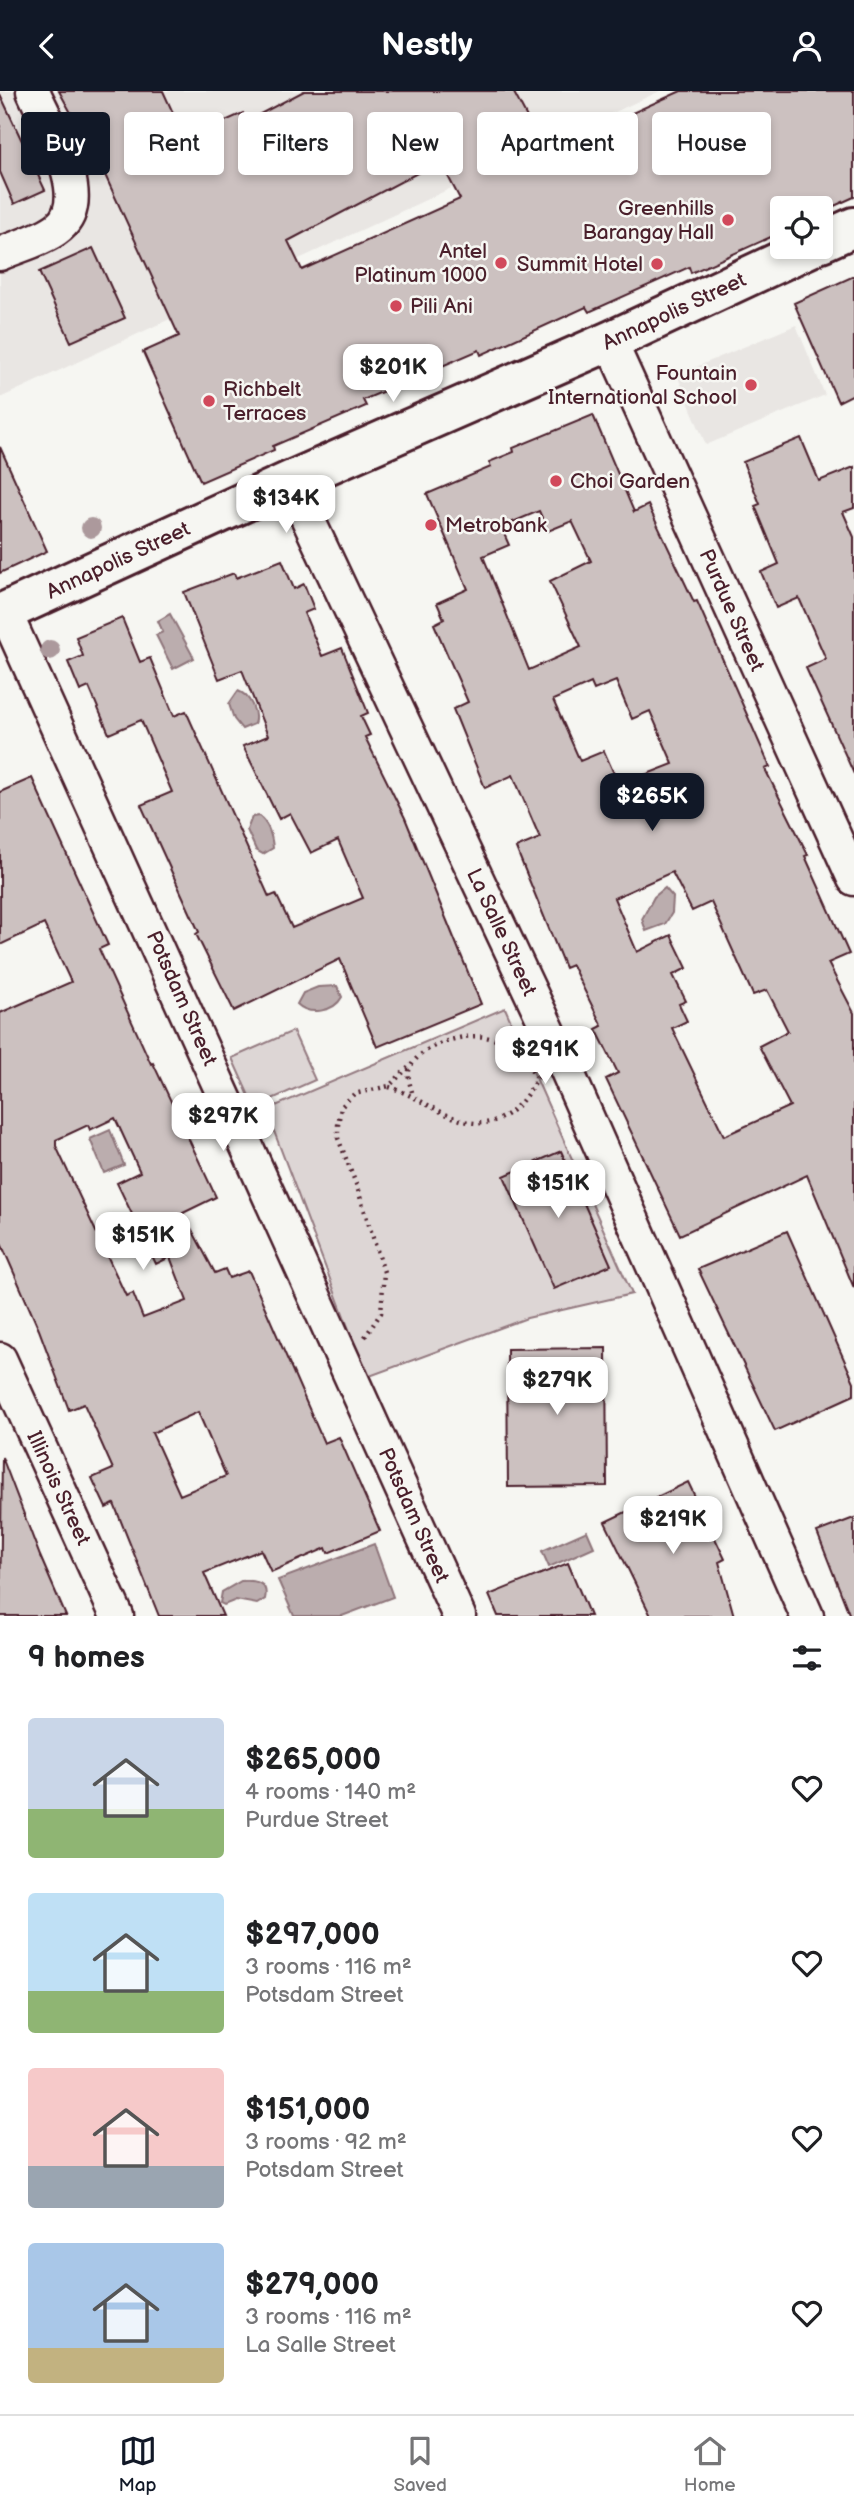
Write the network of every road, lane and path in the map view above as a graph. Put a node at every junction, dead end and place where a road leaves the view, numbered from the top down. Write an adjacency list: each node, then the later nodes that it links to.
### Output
1 (33, 91): 4 (street)
2 (854, 227): 3 (street)
3 (833, 237)
4 (0, 254)
5 (785, 259): 6 (street, Annapolis Street)
6 (610, 341): 7 (street, Annapolis Street); 9 (street, Purdue Street)
7 (290, 481): 8 (street, Annapolis Street); 10 (street, La Salle Street)
8 (3, 613): 15 (street, Potsdam Street)
9 (854, 879)
10 (560, 1055): 12 (path); 19 (street, La Salle Street)
11 (411, 1065): 12 (path); 13 (path); 14 (path)
12 (537, 1079): 14 (path)
13 (389, 1087): 14 (path); 15 (path)
14 (412, 1093)
15 (342, 1354): 18 (street, Potsdam Street)
16 (0, 1359): 17 (street, Illinois Street)
17 (117, 1616)
18 (458, 1616)
19 (807, 1616)

